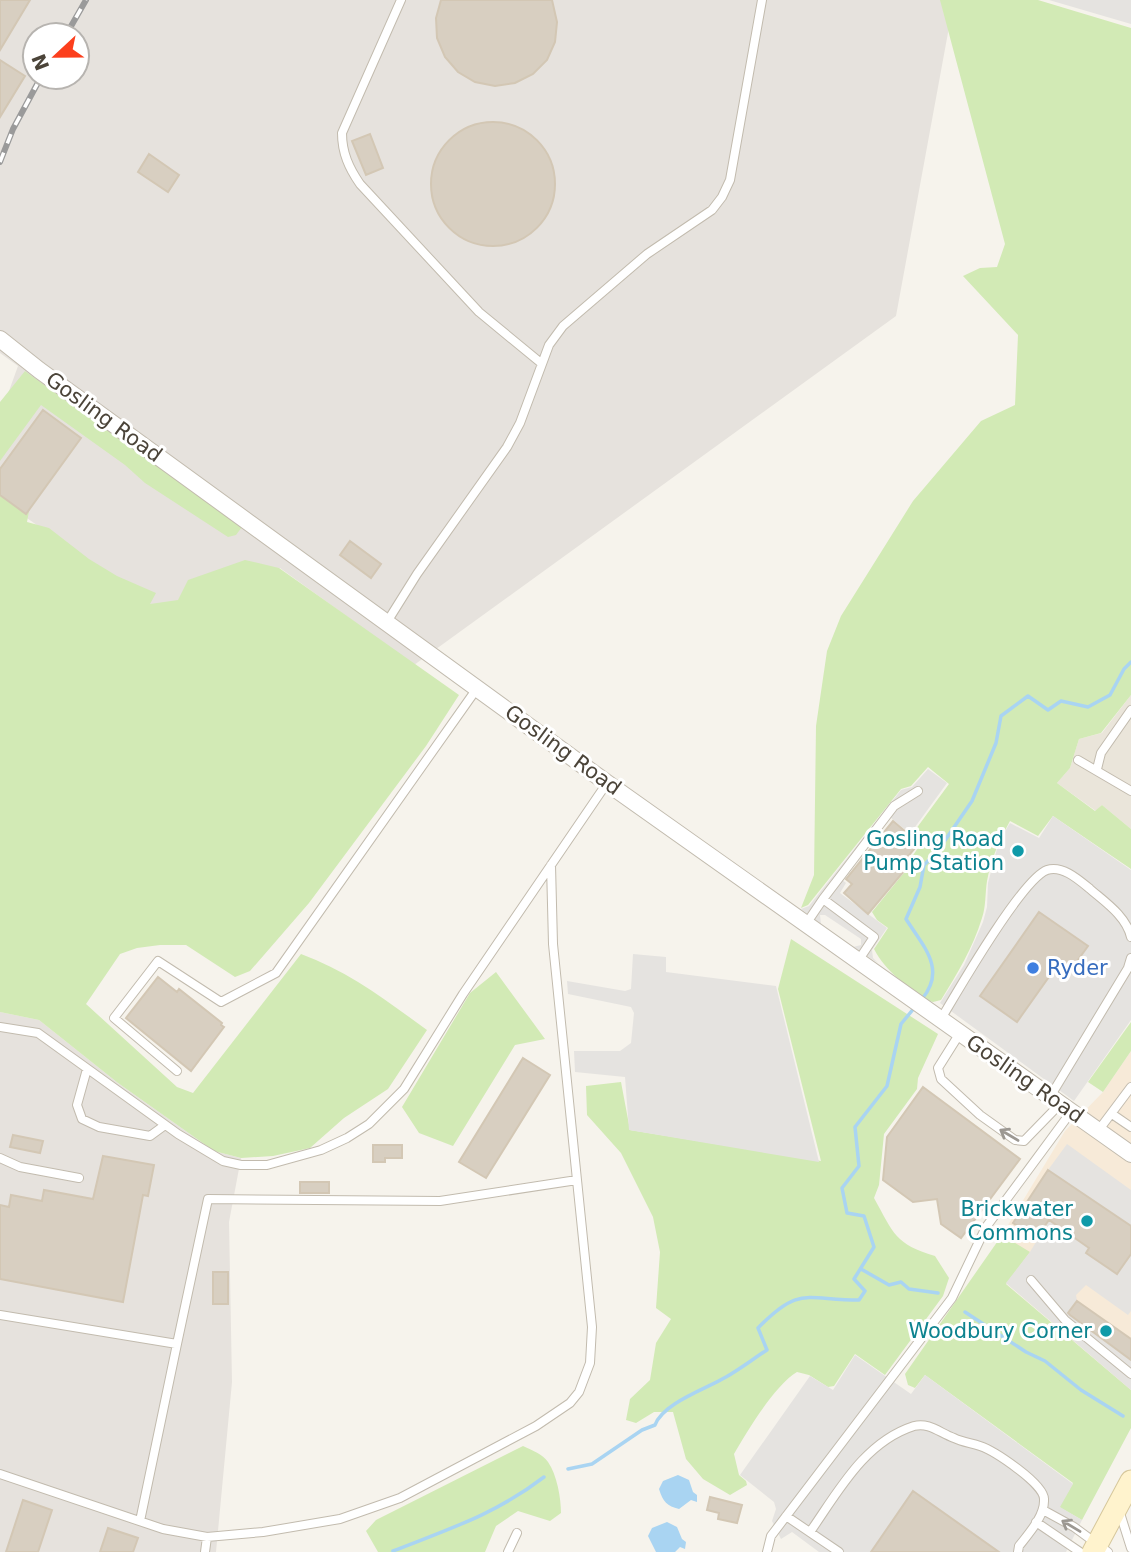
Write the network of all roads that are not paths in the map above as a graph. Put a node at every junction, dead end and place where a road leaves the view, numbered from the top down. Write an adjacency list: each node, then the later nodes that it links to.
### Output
1 (401, 0): 4 (lane)
2 (762, 0): 4 (lane)
3 (0, 339): 5 (street, Gosling Road)
4 (541, 363): 5 (lane)
5 (387, 622): 6 (street, Gosling Road)
6 (478, 687): 10 (street, Gosling Road); 23 (lane)
7 (1130, 715): 9 (lane)
8 (1078, 760): 9 (lane)
9 (1097, 769): 12 (lane)
10 (607, 783): 13 (lane); 15 (street, Gosling Road)
11 (918, 791): 14 (lane)
12 (1131, 791)
13 (551, 865): 27 (lane); 33 (lane)
14 (823, 899): 15 (lane); 18 (lane)
15 (806, 924): 18 (street, Gosling Road)
16 (1131, 937): 19 (lane)
17 (1131, 958): 25 (lane)
18 (858, 961): 19 (street, Gosling Road)
19 (941, 1020): 21 (street, Gosling Road)
20 (0, 1027): 22 (lane)
21 (960, 1033): 25 (street, Gosling Road); 25 (lane, one-way to 21)
22 (87, 1069): 27 (lane); 27 (lane)
23 (177, 1071)
24 (1131, 1087): 26 (lane)
25 (1060, 1104): 29 (street, Gosling Road); 42 (lane)
26 (1111, 1114): 28 (lane); 29 (lane)
27 (165, 1125)
28 (1131, 1128)
29 (1098, 1131): 30 (street, Gosling Road)
30 (1131, 1154)
31 (0, 1158): 32 (lane)
32 (79, 1178)
33 (577, 1180): 36 (lane); 47 (lane)
34 (1031, 1280): 37 (lane)
35 (0, 1315): 36 (lane)
36 (177, 1344): 43 (lane)
37 (1131, 1374)
38 (0, 1474): 43 (lane)
39 (1131, 1481): 40 (main road)
40 (1118, 1504): 48 (lane); 49 (main road)
41 (1043, 1510): 44 (lane); 45 (lane); 49 (lane, one-way to 41)
42 (786, 1516): 45 (lane); 52 (lane)
43 (140, 1521): 47 (lane)
44 (1036, 1522): 49 (lane); 54 (lane)
45 (810, 1532): 53 (lane)
46 (517, 1533): 51 (lane)
47 (207, 1537): 50 (lane)
48 (1131, 1548)
49 (1095, 1550)
50 (205, 1552)
51 (508, 1552)
52 (766, 1552)
53 (839, 1552)
54 (1018, 1552)

